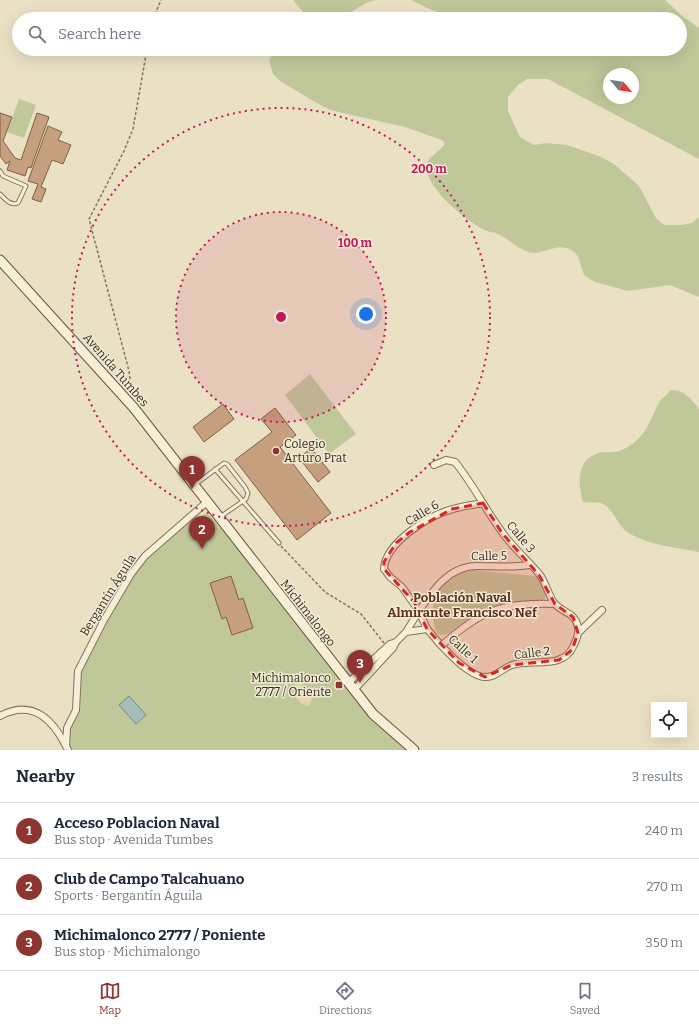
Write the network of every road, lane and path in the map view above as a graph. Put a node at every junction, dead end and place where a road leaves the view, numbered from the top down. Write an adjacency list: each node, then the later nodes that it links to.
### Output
1 (161, 0): 2 (path)
2 (156, 12)
3 (146, 56): 7 (path)
4 (0, 171): 5 (lane)
5 (0, 194)
6 (0, 260): 7 (main road, Avenida Tumbes)
7 (134, 408): 10 (main road, Avenida Tumbes)
8 (434, 465): 13 (street, Calle 3)
9 (215, 469): 10 (lane); 12 (lane); 12 (lane)
10 (195, 485): 11 (main road, Avenida Tumbes)
11 (208, 501): 14 (main road, Michimalongo); 30 (street, Bergantín Águila)
12 (242, 502): 14 (lane); 15 (lane)
13 (483, 503): 16 (street, Calle 6); 17 (street, Calle 3)
14 (220, 518): 28 (main road, Michimalongo)
15 (278, 544): 26 (path)
16 (384, 562): 20 (street, Calle 1)
17 (529, 565): 18 (street, Calle 3); 20 (street, Calle 5)
18 (555, 604): 23 (street, Calle 3); 25 (street)
19 (602, 610): 23 (street)
20 (419, 611): 21 (street, Calle 1); 22 (street)
21 (427, 629): 22 (street); 25 (street, Calle 1)
22 (406, 632): 24 (street)
23 (578, 633): 27 (street, Calle 2)
24 (396, 642): 26 (street); 28 (street)
25 (442, 645): 27 (street, Calle 1)
26 (387, 647): 28 (street)
27 (485, 678)
28 (351, 687): 33 (main road, Michimalongo)
29 (0, 716): 31 (street)
30 (68, 724): 31 (street); 32 (street, Bergantín Águila)
31 (55, 725): 32 (street, Bergantín Águila)
32 (67, 748)
33 (414, 750)

